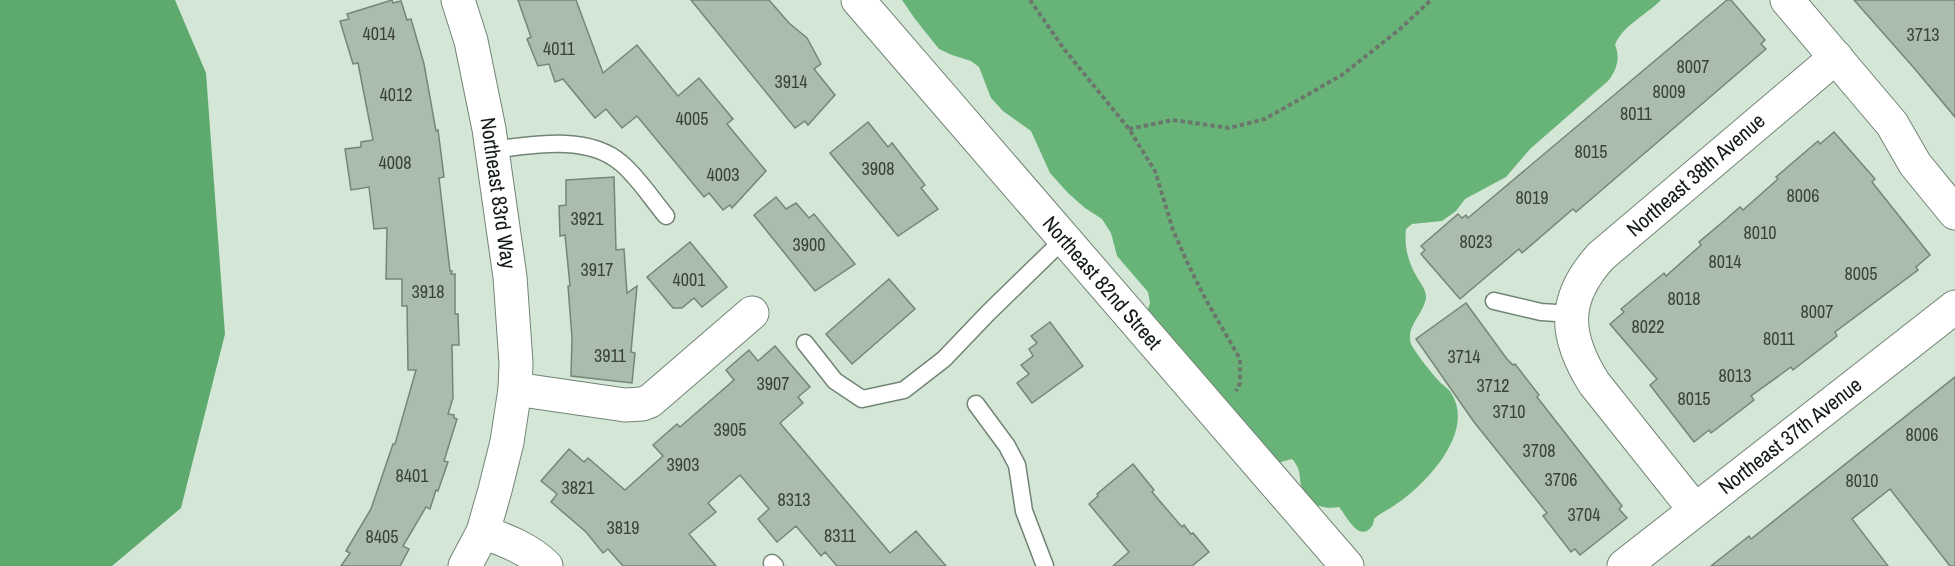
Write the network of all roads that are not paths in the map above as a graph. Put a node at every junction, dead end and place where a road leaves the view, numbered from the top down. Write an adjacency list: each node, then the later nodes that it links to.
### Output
1 (458, 0): 5 (street, Northeast 83rd Way)
2 (858, 0): 8 (street, Northeast 82nd Street)
3 (1787, 0): 4 (street)
4 (1836, 57): 6 (street); 11 (street, Northeast 38th Avenue)
5 (492, 150): 7 (lane); 14 (street, Northeast 83rd Way)
6 (1955, 213)
7 (666, 216)
8 (1064, 239): 13 (lane); 21 (street, Northeast 82nd Street)
9 (1494, 300): 11 (lane)
10 (1955, 307): 16 (street, Northeast 37th Avenue)
11 (1573, 310): 16 (street)
12 (752, 313): 14 (street)
13 (805, 343)
14 (515, 389): 17 (street, Northeast 83rd Way)
15 (976, 404): 20 (lane)
16 (1695, 510): 22 (street, Northeast 37th Avenue)
17 (483, 532): 18 (street, Northeast 83rd Way); 19 (street)
18 (465, 566)
19 (546, 566)
20 (1045, 566)
21 (1347, 566)
22 (1624, 566)

